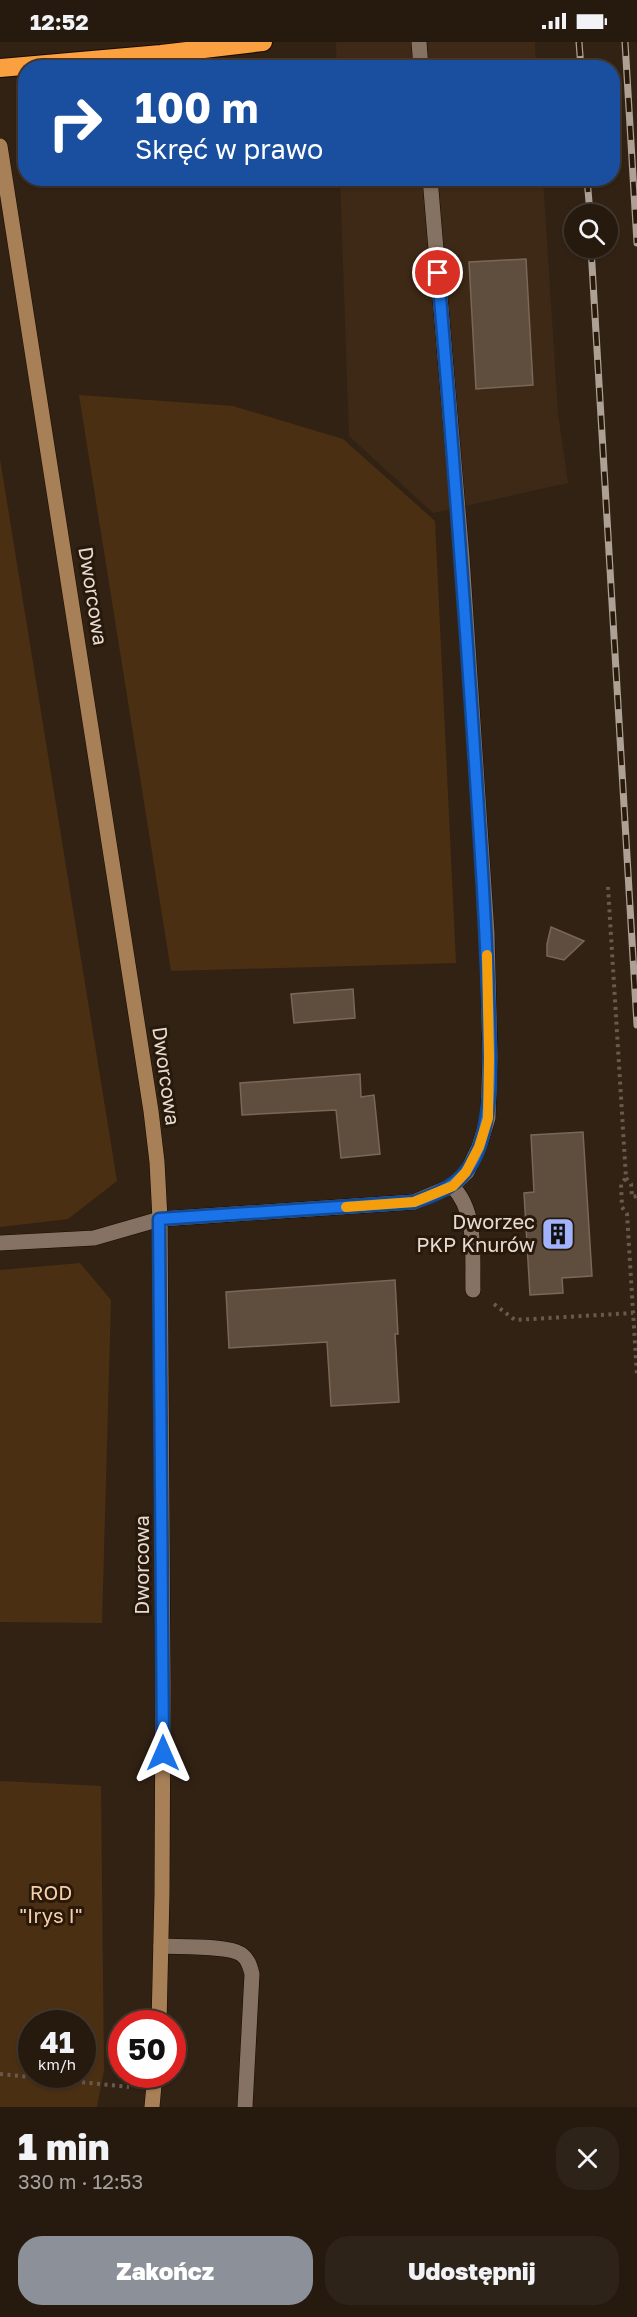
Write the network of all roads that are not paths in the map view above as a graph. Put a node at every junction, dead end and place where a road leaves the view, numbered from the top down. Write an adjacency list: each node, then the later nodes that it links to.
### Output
1 (264, 42): 3 (highway)
2 (419, 42): 4 (lane)
3 (92, 60)
4 (420, 60)
5 (18, 66): 6 (highway)
6 (0, 68)
7 (0, 146): 10 (main road, Dworcowa)
8 (431, 186): 9 (lane)
9 (453, 1186): 10 (lane); 12 (lane)
10 (159, 1219): 11 (lane); 13 (main road, Dworcowa)
11 (0, 1243)
12 (473, 1290)
13 (161, 1946): 14 (main road, Dworcowa); 17 (lane)
14 (159, 2010)
15 (154, 2088): 16 (main road)
16 (152, 2107)
17 (245, 2107)

